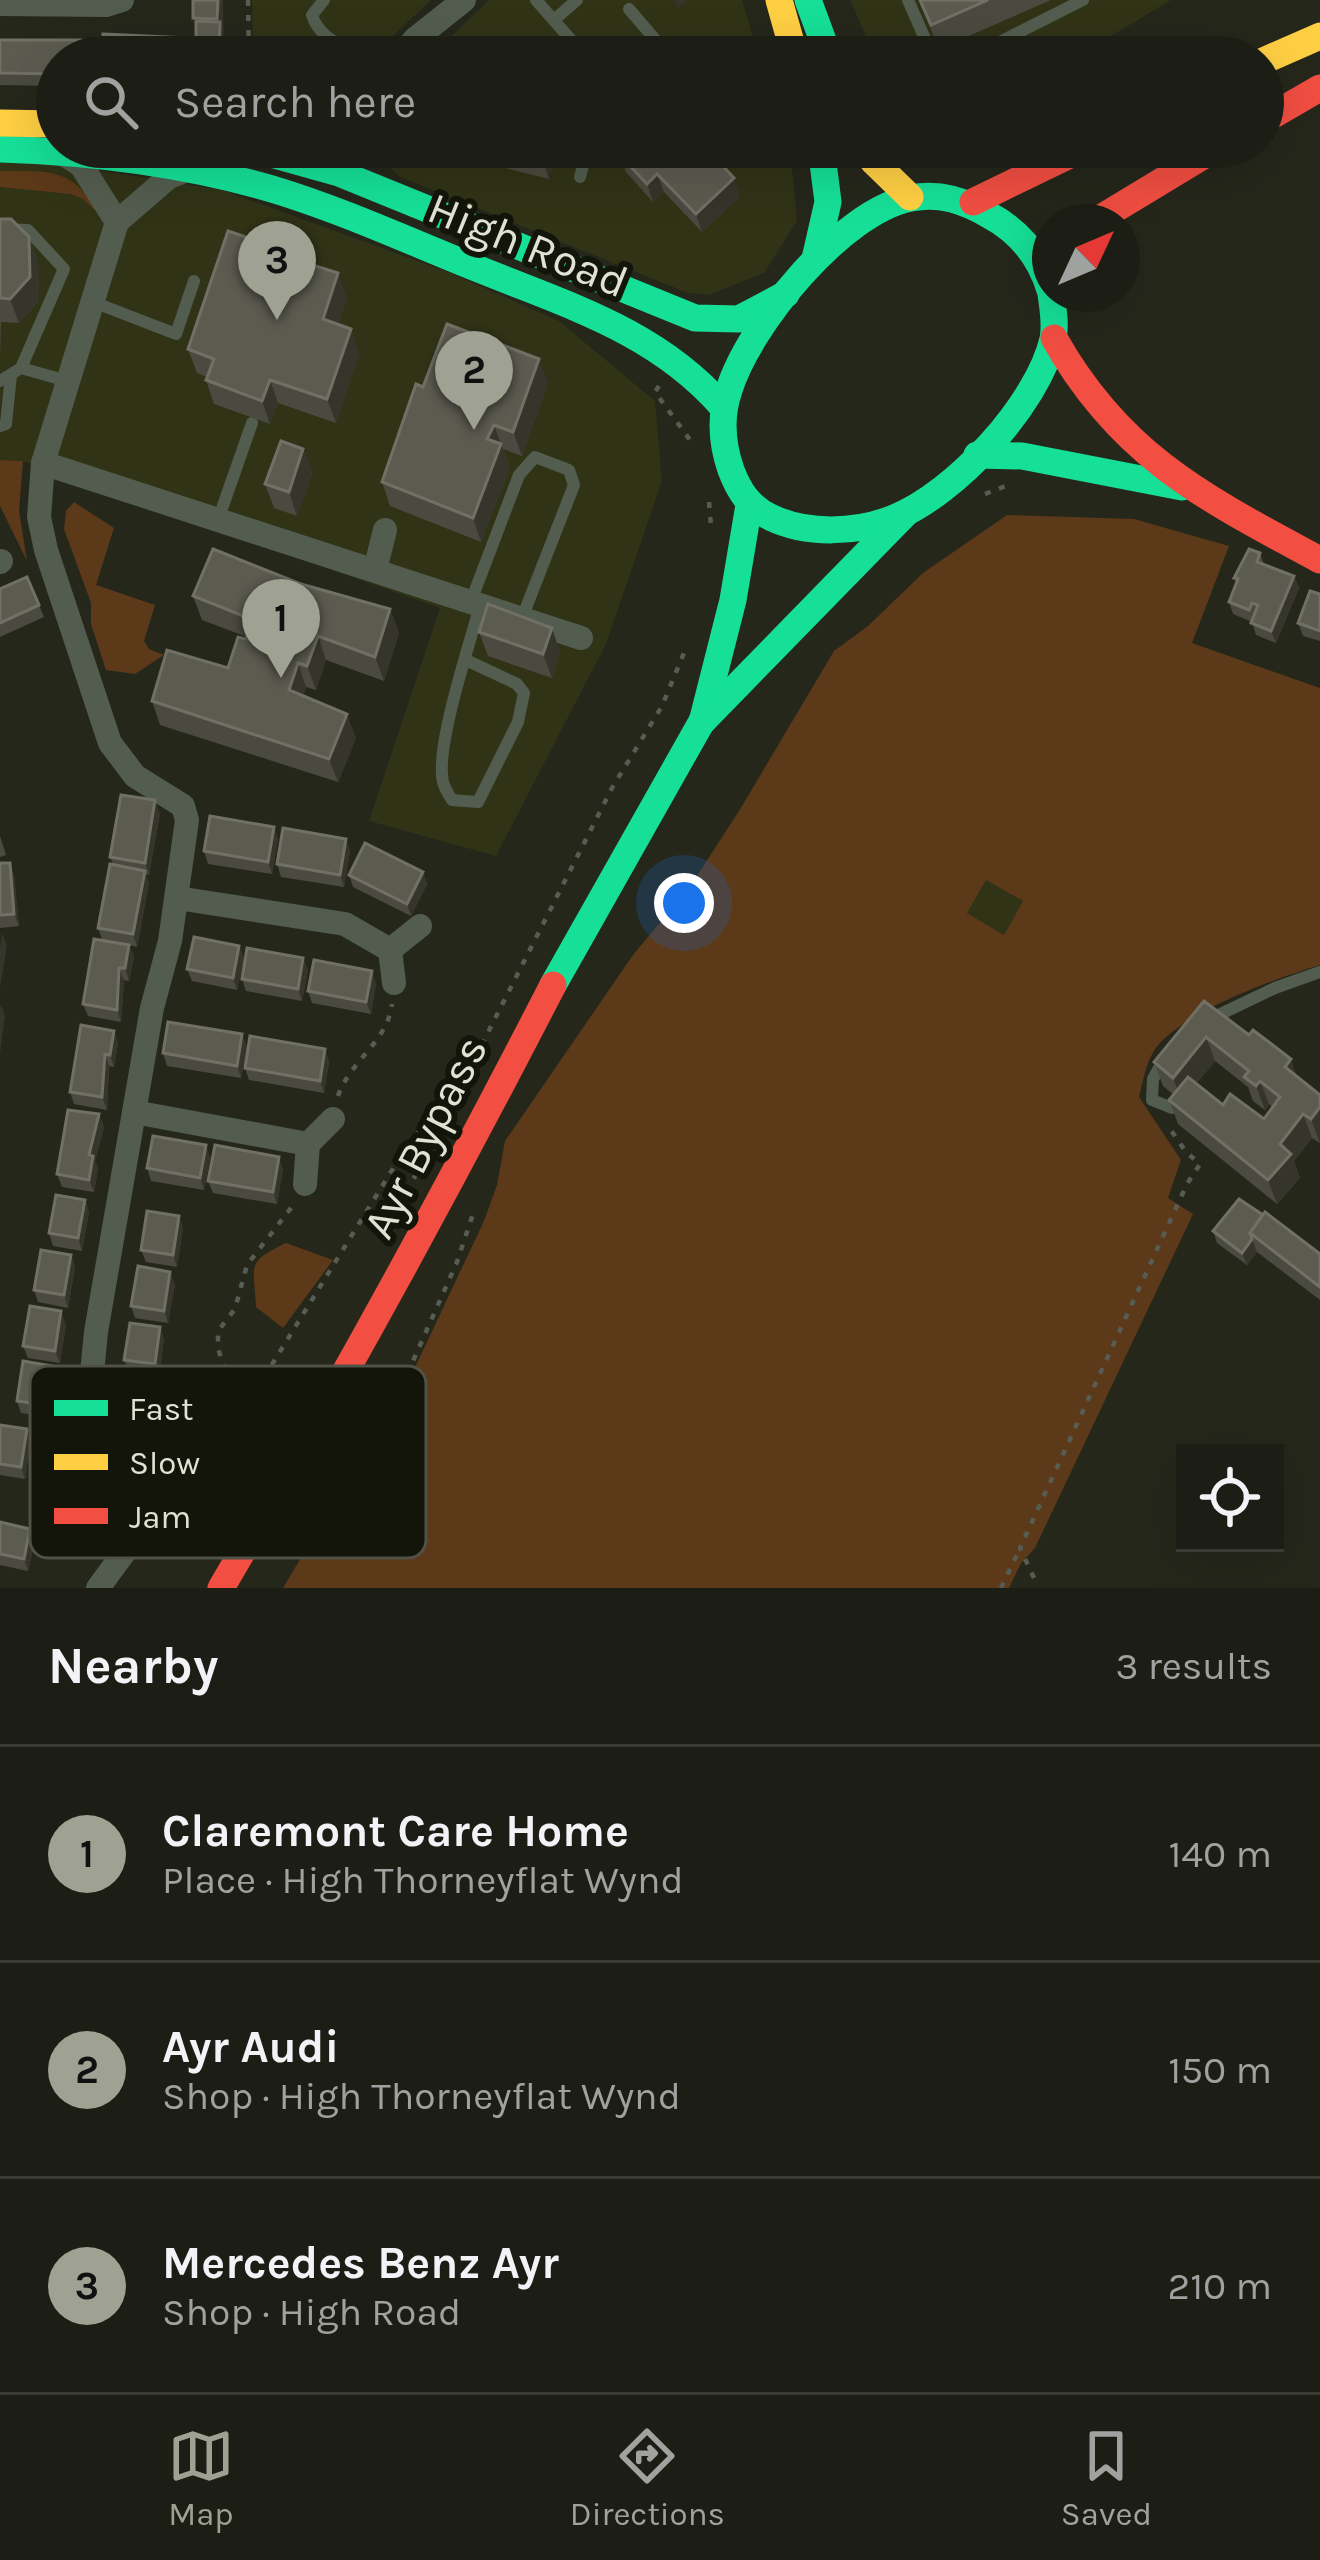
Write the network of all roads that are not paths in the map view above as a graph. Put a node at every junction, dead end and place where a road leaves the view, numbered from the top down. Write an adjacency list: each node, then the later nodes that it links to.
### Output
1 (324, 0): 13 (lane)
2 (464, 0): 14 (street)
3 (536, 0): 12 (lane)
4 (577, 0): 12 (lane)
5 (779, 0): 17 (main road)
6 (808, 0): 18 (main road)
7 (908, 0): 19 (lane)
8 (1083, 0): 20 (lane)
9 (110, 2): 10 (street)
10 (0, 4)
11 (629, 9): 16 (lane)
12 (554, 20): 15 (lane)
13 (327, 36)
14 (419, 36)
15 (568, 36)
16 (652, 36)
17 (789, 36)
18 (821, 36)
19 (924, 36)
20 (1012, 36)
21 (1320, 36): 22 (main road)
22 (1284, 52)
23 (1320, 88): 24 (main road)
24 (1284, 109)
25 (0, 122): 26 (main road, High Road)
26 (36, 131)
27 (36, 141): 28 (main road, High Road)
28 (0, 148)
29 (83, 168): 44 (street)
30 (180, 168): 38 (main road, High Road)
31 (321, 168): 39 (main road, High Road)
32 (342, 168): 39 (street)
33 (582, 168): 40 (lane)
34 (823, 168): 47 (main road)
35 (881, 168): 41 (main road)
36 (1043, 168): 42 (main road)
37 (1183, 168): 43 (main road)
38 (190, 170): 44 (street); 55 (main road, High Road)
39 (339, 173): 49 (main road, High Road)
40 (580, 177)
41 (910, 197): 42 (main road); 47 (main road)
42 (973, 202): 46 (main road)
43 (1124, 204)
44 (116, 222): 50 (street)
45 (0, 229): 53 (lane)
46 (1032, 253)
47 (815, 259): 49 (main road)
48 (194, 281): 50 (lane)
49 (790, 292): 55 (main road)
50 (93, 302): 54 (street)
51 (1052, 312): 52 (main road)
52 (1054, 338): 58 (main road); 60 (main road)
53 (11, 374): 54 (lane); 57 (lane)
54 (69, 382): 59 (street)
55 (722, 406): 61 (main road)
56 (252, 423): 63 (lane)
57 (0, 425)
58 (977, 455): 60 (main road); 62 (main road)
59 (44, 463): 63 (street); 72 (street)
60 (1190, 488): 65 (main road)
61 (749, 505): 62 (main road); 71 (main road, Ayr Bypass)
62 (906, 513): 71 (main road, Ayr Bypass)
63 (218, 520): 66 (street)
64 (385, 530): 66 (street)
65 (1320, 560)
66 (374, 570): 67 (street)
67 (476, 603): 68 (street); 68 (lane); 70 (lane)
68 (522, 618): 69 (street)
69 (581, 638)
70 (466, 660): 70 (lane)
71 (701, 723): 85 (main road, Ayr Bypass)
72 (176, 898): 74 (street); 81 (street)
73 (420, 926): 74 (street)
74 (390, 950): 76 (street)
75 (1320, 972): 77 (lane)
76 (394, 983)
77 (1192, 1030)
78 (1173, 1048): 79 (lane)
79 (1201, 1088)
80 (335, 1110): 82 (street)
81 (134, 1112): 82 (street); 84 (street)
82 (308, 1144): 83 (street)
83 (301, 1192)
84 (93, 1366)
85 (350, 1366)
86 (120, 1558): 88 (street)
87 (239, 1558): 89 (main road, Ayr Bypass)
88 (98, 1588)
89 (221, 1588)

